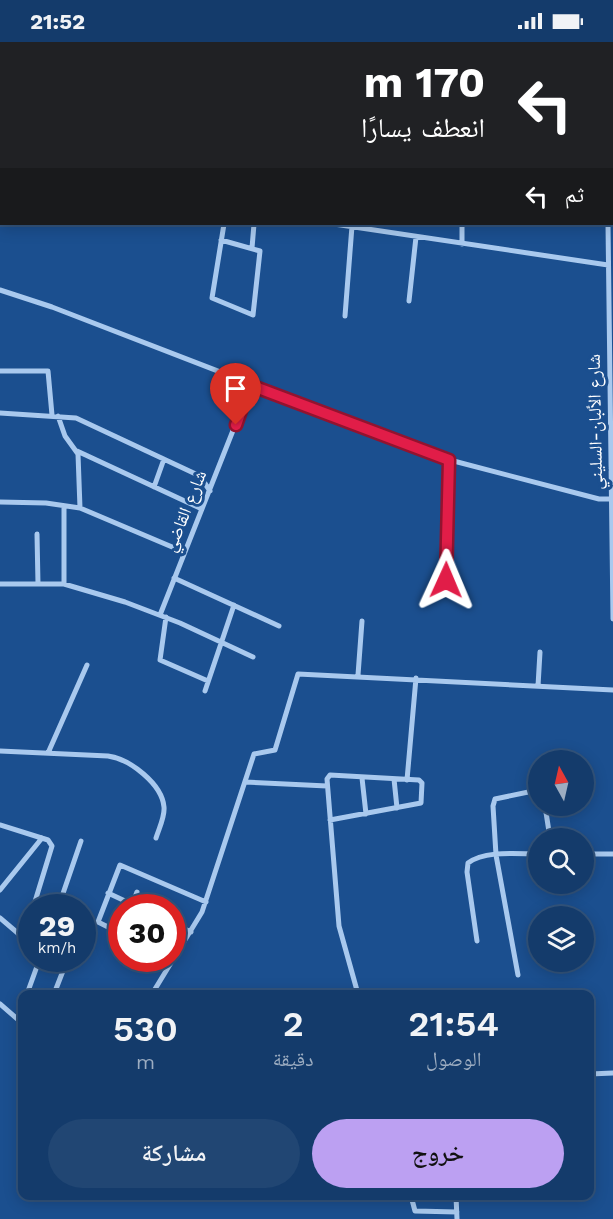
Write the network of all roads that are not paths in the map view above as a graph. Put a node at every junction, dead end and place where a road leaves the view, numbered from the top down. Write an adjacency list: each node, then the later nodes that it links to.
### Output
1 (224, 225): 8 (street)
2 (254, 225): 13 (street)
3 (343, 225): 6 (street)
4 (462, 225): 9 (street)
5 (608, 225): 10 (street, شارع الألبان-السليني)
6 (352, 226): 7 (street); 14 (street)
7 (416, 237): 9 (street); 12 (street)
8 (221, 240): 13 (street); 13 (street)
9 (462, 244): 10 (street)
10 (608, 265): 17 (street, شارع الألبان-السليني)
11 (0, 290): 16 (street)
12 (409, 302)
13 (253, 315)
14 (345, 316)
15 (0, 371): 19 (street)
16 (250, 385): 22 (street); 24 (street, شارع القاضي)
17 (611, 404): 25 (street, شارع الألبان-السليني)
18 (0, 413): 19 (street)
19 (55, 415): 20 (street); 21 (street)
20 (77, 451): 23 (street); 28 (street)
21 (164, 459): 23 (street); 24 (street)
22 (449, 460): 25 (street); 34 (street)
23 (154, 486): 29 (street)
24 (210, 491): 29 (street, شارع القاضي)
25 (612, 499): 30 (street, شارع الألبان-السليني)
26 (0, 502): 27 (street)
27 (64, 506): 28 (street); 37 (street)
28 (80, 508): 32 (street)
29 (202, 509): 32 (street, شارع القاضي)
30 (613, 532): 40 (street, شارع الألبان-السليني)
31 (37, 534): 36 (street)
32 (184, 552): 33 (street, شارع القاضي)
33 (174, 578): 38 (street); 39 (street, شارع القاضي)
34 (446, 580)
35 (0, 584): 36 (street)
36 (38, 584): 37 (street)
37 (64, 584): 39 (street)
38 (234, 605): 42 (street); 43 (street)
39 (163, 616): 43 (street); 49 (street, شارع القاضي)
40 (613, 619)
41 (362, 621): 47 (street)
42 (279, 626)
43 (222, 645): 45 (street); 49 (street)
44 (540, 652): 50 (street)
45 (253, 657)
46 (87, 665): 54 (street)
47 (358, 675): 48 (street); 58 (street)
48 (416, 678): 50 (street); 57 (street)
49 (208, 681): 52 (street)
50 (538, 686): 51 (street)
51 (613, 690)
52 (205, 691)
53 (0, 751): 54 (street)
54 (48, 753): 66 (street)
55 (362, 778): 56 (street); 59 (street); 62 (street)
56 (394, 779): 57 (street); 61 (street)
57 (407, 780): 61 (street)
58 (245, 782): 59 (street); 76 (street)
59 (327, 786): 63 (street)
60 (528, 792): 71 (street)
61 (397, 808): 62 (street)
62 (366, 814): 63 (street)
63 (330, 820): 91 (street)
64 (1, 826): 65 (street)
65 (42, 838): 72 (street); 74 (street)
66 (156, 838)
67 (81, 841): 75 (street)
68 (528, 854): 71 (street)
69 (594, 854): 70 (street)
70 (613, 854)
71 (496, 855): 83 (street); 87 (street)
72 (0, 890)
73 (108, 893): 76 (street); 78 (street)
74 (37, 894)
75 (63, 894)
76 (206, 902): 80 (street)
77 (0, 918): 81 (street)
78 (108, 927)
79 (186, 930): 80 (street)
80 (191, 932): 82 (street)
81 (18, 933)
82 (186, 939)
83 (477, 941)
84 (35, 972): 88 (street)
85 (63, 972): 89 (street)
86 (165, 972): 90 (street)
87 (519, 975)
88 (28, 990)
89 (56, 990)
90 (154, 990)
91 (357, 990)
92 (0, 1004): 93 (street)
93 (18, 1019)
94 (613, 1073): 95 (street)
95 (594, 1074)
96 (412, 1200): 98 (street)
97 (456, 1200): 98 (street)
98 (457, 1216)

